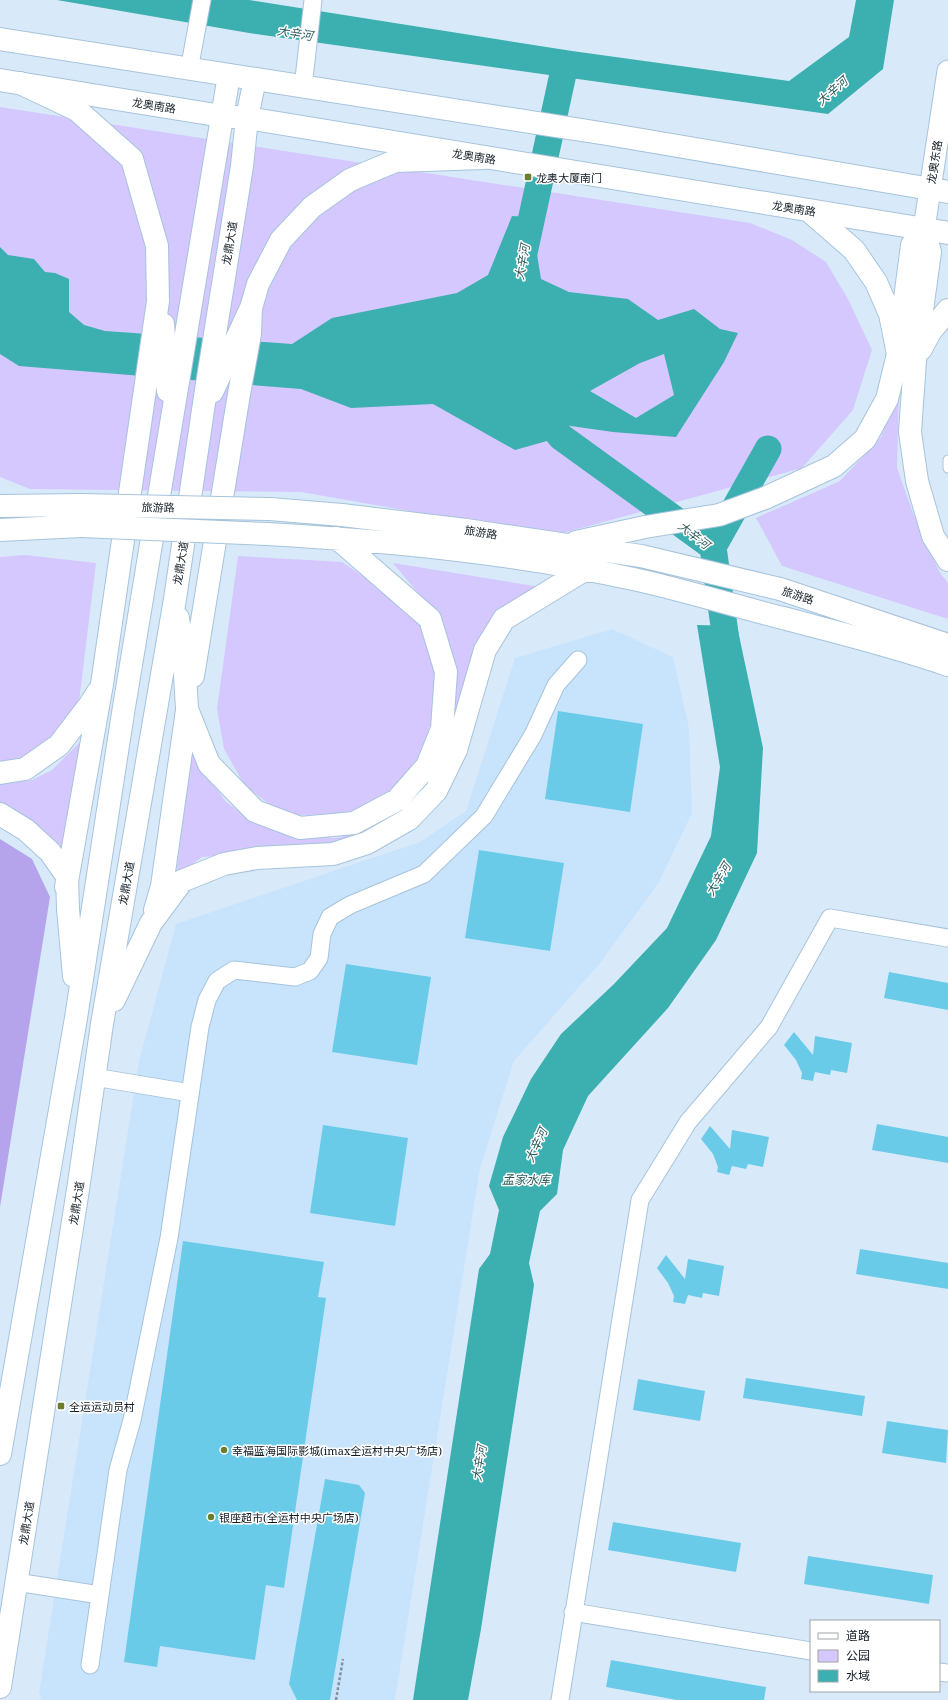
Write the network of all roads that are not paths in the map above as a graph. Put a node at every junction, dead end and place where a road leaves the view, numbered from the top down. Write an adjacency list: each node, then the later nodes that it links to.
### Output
1 (202, 0): 4 (street)
2 (312, 3): 9 (street)
3 (0, 39): 4 (main road)
4 (189, 70): 6 (main road)
5 (948, 71): 13 (street, 龙奥东路)
6 (229, 75): 7 (main road); 10 (main road)
7 (255, 79): 9 (main road); 11 (main road, 龙鼎大道)
8 (10, 81): 10 (main road, 龙奥南路); 18 (main road)
9 (303, 86): 13 (main road)
10 (222, 116): 11 (main road, 龙奥南路); 22 (main road)
11 (248, 118): 12 (main road, 龙奥南路); 21 (main road, 龙鼎大道)
12 (485, 158): 14 (main road, 龙奥南路); 19 (main road)
13 (939, 190): 15 (street, 龙奥东路)
14 (808, 210): 15 (main road, 龙奥南路); 20 (main road)
15 (924, 229): 16 (main road, 龙奥南路); 20 (main road)
16 (948, 233)
17 (948, 310): 20 (main road)
18 (159, 329): 22 (main road); 36 (main road)
19 (244, 335): 21 (main road); 37 (main road)
20 (906, 358): 28 (main road); 29 (main road)
21 (210, 389): 32 (main road, 龙鼎大道)
22 (173, 400): 31 (main road)
23 (948, 460): 24 (lane)
24 (948, 468)
25 (5, 505): 28 (main road, 旅游路, bridge)
26 (0, 530): 27 (main road, 旅游路, bridge)
27 (337, 538): 30 (main road, 旅游路); 37 (main road)
28 (561, 545): 33 (main road, 旅游路)
29 (948, 560)
30 (586, 569): 35 (main road, 旅游路); 41 (main road)
31 (145, 588): 36 (main road); 43 (main road)
32 (175, 599): 37 (main road); 44 (main road, 龙鼎大道)
33 (948, 645)
34 (578, 660): 46 (street)
35 (948, 665)
36 (102, 684): 38 (main road); 40 (main road)
37 (187, 709): 41 (main road)
38 (0, 773)
39 (0, 814): 40 (main road)
40 (66, 887): 43 (main road)
41 (151, 923): 44 (main road)
42 (948, 938): 50 (street)
43 (76, 1018): 47 (main road)
44 (102, 1024): 45 (main road, 龙鼎大道)
45 (94, 1077): 46 (street); 48 (main road, 龙鼎大道)
46 (190, 1093): 49 (street)
47 (0, 1454)
48 (16, 1582): 49 (street); 53 (main road, 龙鼎大道)
49 (100, 1594): 52 (street)
50 (573, 1612): 51 (street); 54 (street)
51 (810, 1651)
52 (90, 1665)
53 (0, 1687)
54 (560, 1700)

